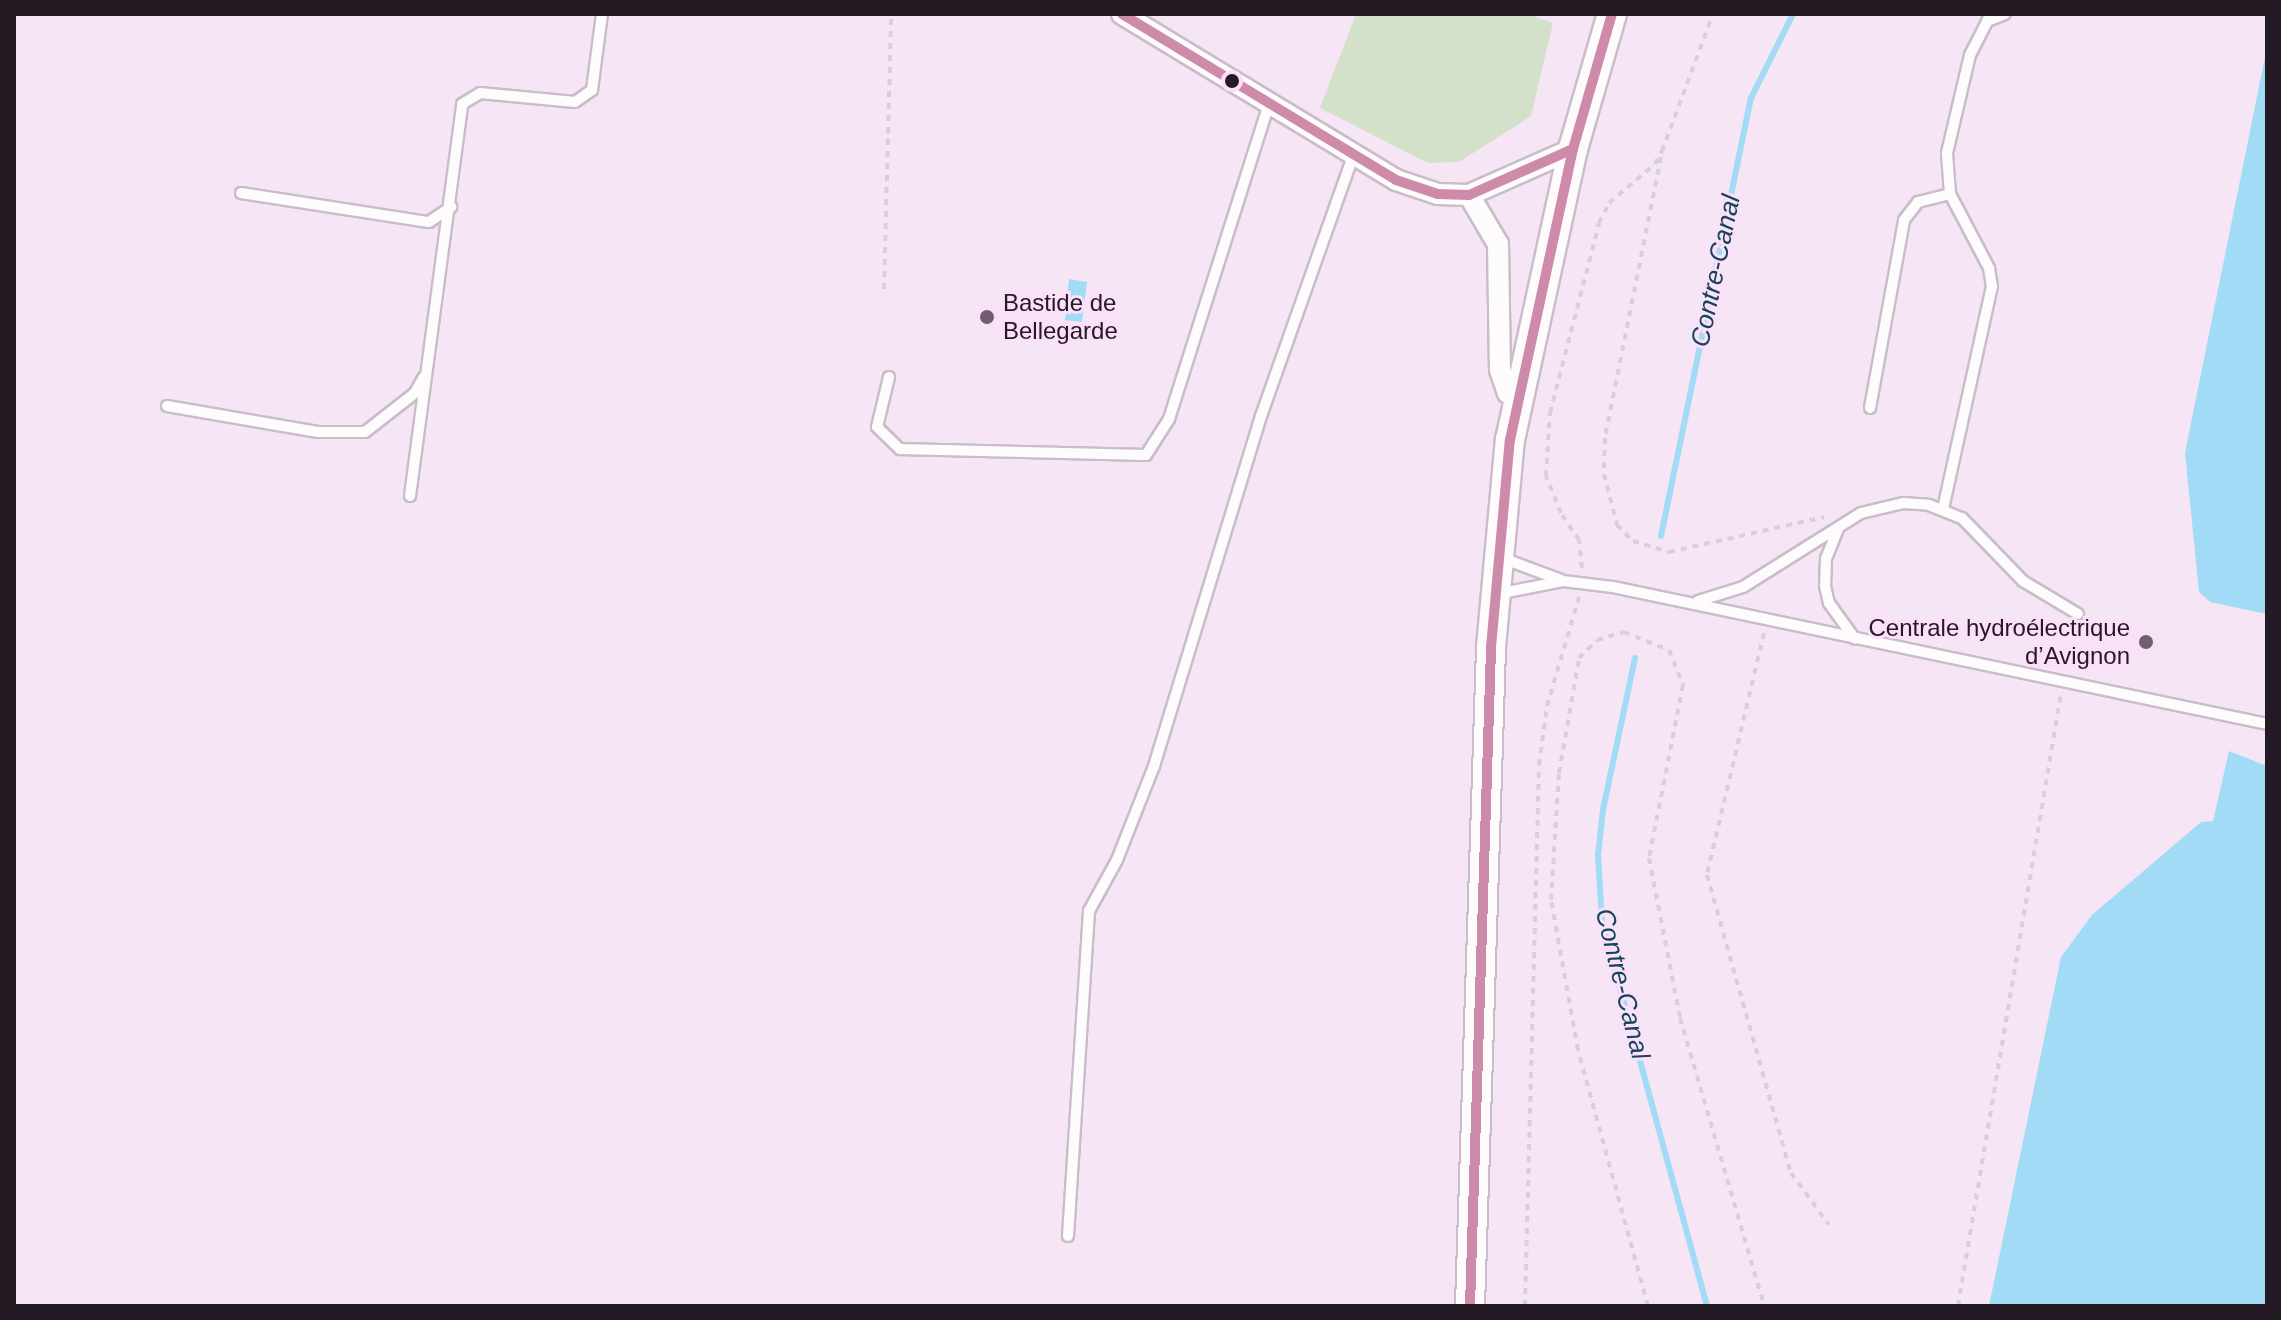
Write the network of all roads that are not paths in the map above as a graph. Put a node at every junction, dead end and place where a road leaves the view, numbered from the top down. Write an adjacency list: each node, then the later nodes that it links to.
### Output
1 (602, 14): 12 (lane)
2 (1122, 14): 6 (street)
3 (1612, 14): 7 (street)
4 (2005, 14): 5 (lane)
5 (1989, 17): 10 (lane)
6 (1269, 104): 8 (street); 14 (lane)
7 (1573, 149): 11 (street); 15 (street)
8 (1354, 154): 11 (street); 28 (lane)
9 (241, 193): 12 (lane)
10 (1950, 194): 17 (lane); 19 (lane)
11 (1469, 195): 15 (street)
12 (451, 207): 13 (lane)
13 (427, 372): 16 (lane); 18 (lane)
14 (889, 377)
15 (1517, 399): 21 (street)
16 (167, 406)
17 (1870, 408)
18 (410, 496)
19 (1943, 509): 20 (lane); 25 (lane)
20 (1839, 527): 24 (lane); 26 (lane)
21 (1498, 557): 22 (lane); 23 (street)
22 (1563, 581): 23 (lane); 24 (lane)
23 (1494, 595): 29 (street)
24 (1684, 601): 26 (lane)
25 (2078, 614)
26 (1855, 639): 27 (lane)
27 (2267, 724)
28 (1068, 1236)
29 (1470, 1306)

